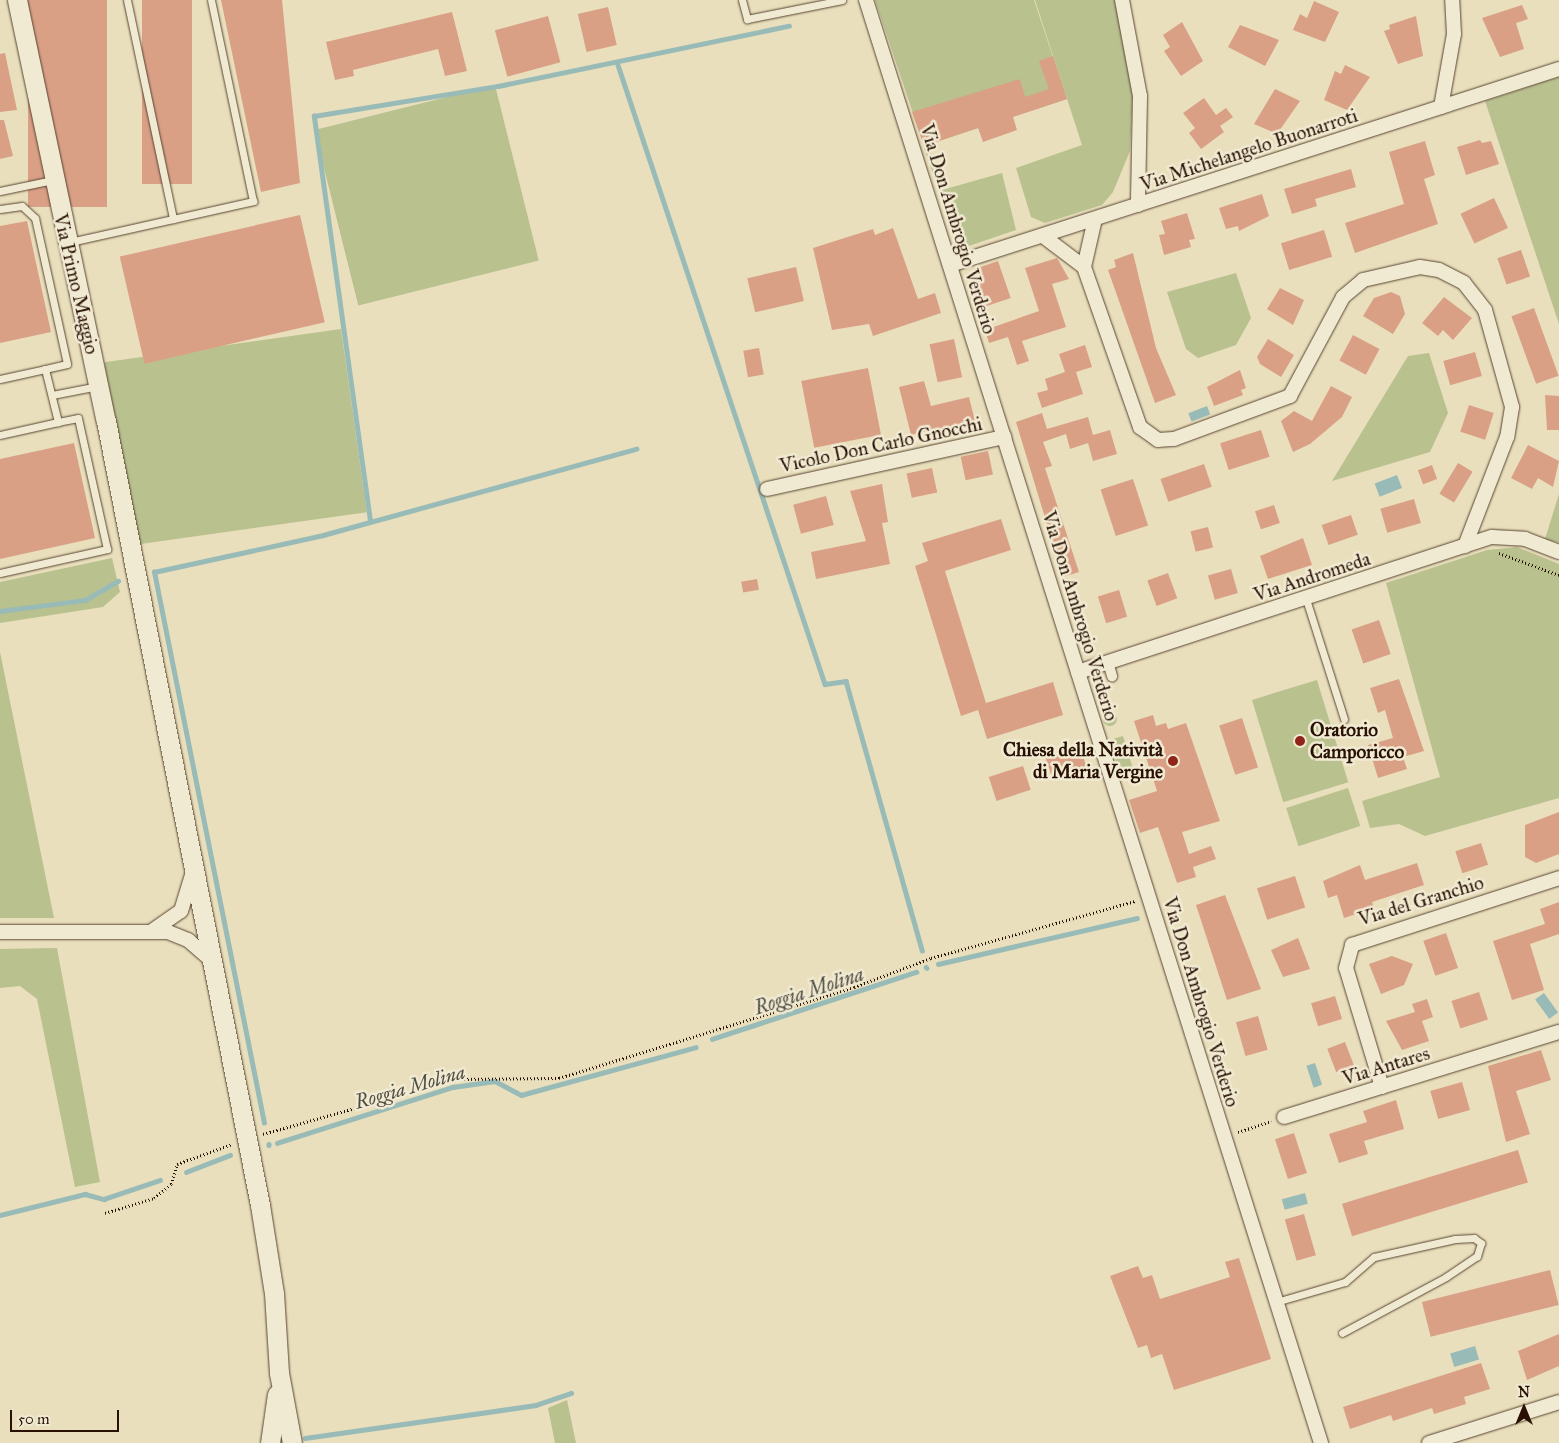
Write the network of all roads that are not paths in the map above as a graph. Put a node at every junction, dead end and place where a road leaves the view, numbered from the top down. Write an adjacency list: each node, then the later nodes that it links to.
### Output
1 (17, 0): 11 (main road, Via Primo Maggio)
2 (127, 0): 15 (lane)
3 (211, 0): 15 (lane)
4 (742, 0): 5 (lane)
5 (842, 0)
6 (866, 0): 19 (street, Via Don Ambrogio Verderio)
7 (1122, 0): 13 (street)
8 (1452, 0): 10 (street)
9 (1559, 69): 10 (street, Via Michelangelo Buonarroti)
10 (1442, 107): 13 (street, Via Michelangelo Buonarroti)
11 (53, 180): 12 (lane); 18 (main road, Via Primo Maggio)
12 (0, 191)
13 (1138, 205): 16 (street, Via Michelangelo Buonarroti)
14 (0, 209): 21 (lane)
15 (173, 219): 18 (lane)
16 (1095, 219): 17 (street, Via Michelangelo Buonarroti); 20 (street)
17 (1043, 236): 19 (street, Via Michelangelo Buonarroti); 20 (street)
18 (66, 242): 23 (main road, Via Primo Maggio)
19 (950, 265): 27 (street, Via Don Ambrogio Verderio)
20 (1084, 267): 29 (street)
21 (45, 369): 22 (lane); 24 (lane)
22 (0, 379)
23 (98, 386): 24 (lane); 37 (main road, Via Primo Maggio)
24 (52, 395): 25 (lane)
25 (58, 422): 26 (lane); 31 (lane)
26 (0, 435)
27 (1004, 437): 28 (street, Vicolo Don Carlo Gnocchi); 34 (street, Via Don Ambrogio Verderio)
28 (767, 489)
29 (1465, 546): 30 (street, Via Andromeda); 32 (street, Via Andromeda)
30 (1559, 552)
31 (0, 573)
32 (1306, 598): 33 (street, Via Andromeda); 36 (lane)
33 (1108, 662): 34 (street, Via Andromeda); 35 (street)
34 (1078, 672): 45 (street, Via Don Ambrogio Verderio)
35 (1112, 676)
36 (1344, 719)
37 (193, 873): 40 (street); 41 (main road, Via Primo Maggio)
38 (1559, 878): 43 (street, Via del Granchio)
39 (0, 932): 40 (street)
40 (151, 932): 41 (street)
41 (210, 960): 47 (main road, Via Primo Maggio)
42 (1559, 1032): 43 (street, Via Antares)
43 (1382, 1087): 44 (street, Via Antares)
44 (1284, 1117)
45 (1276, 1302): 46 (lane); 51 (street, Via Don Ambrogio Verderio)
46 (1342, 1333)
47 (279, 1373): 49 (main road); 50 (main road)
48 (1559, 1402): 52 (street)
49 (270, 1443)
50 (292, 1443)
51 (1320, 1443)
52 (1429, 1443)

